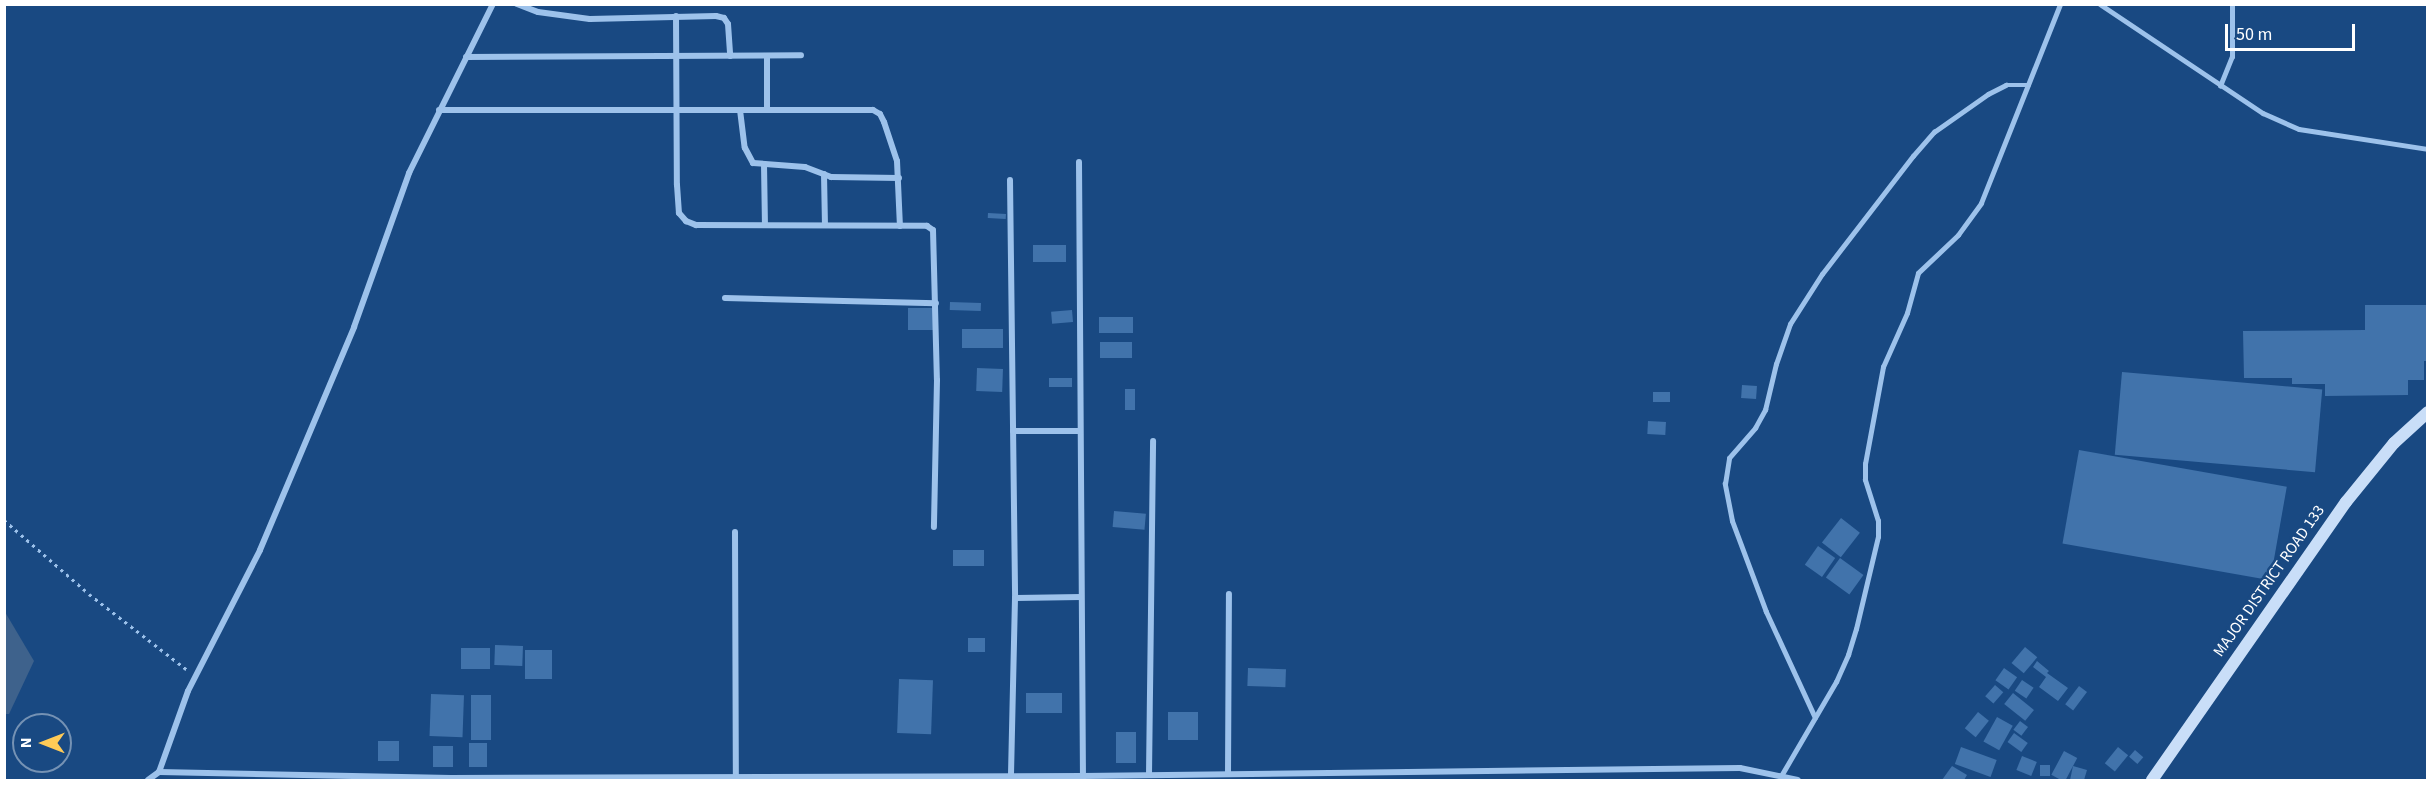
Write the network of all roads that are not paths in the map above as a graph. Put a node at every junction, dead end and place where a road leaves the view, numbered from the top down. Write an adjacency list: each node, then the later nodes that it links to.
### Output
1 (493, 4): 10 (street)
2 (516, 4): 6 (street)
3 (2060, 4): 12 (lane)
4 (2100, 4): 13 (lane)
5 (2232, 4): 13 (lane)
6 (676, 16): 8 (street); 11 (street)
7 (801, 55): 9 (street)
8 (730, 56): 9 (street); 11 (street)
9 (767, 56): 17 (street)
10 (466, 57): 11 (street); 15 (street)
11 (676, 57): 14 (street)
12 (2029, 85): 38 (lane); 38 (lane)
13 (2220, 86): 18 (lane)
14 (677, 109): 15 (street); 16 (street); 24 (street)
15 (439, 110): 39 (street)
16 (740, 110): 17 (street); 20 (street)
17 (767, 110): 22 (street)
18 (2427, 149)
19 (1078, 162): 31 (street)
20 (764, 165): 21 (street); 24 (street)
21 (824, 174): 22 (street); 25 (street)
22 (899, 178): 26 (street)
23 (1010, 180): 30 (street)
24 (765, 225): 25 (street)
25 (825, 225): 26 (street)
26 (900, 226): 28 (street)
27 (725, 298): 28 (street)
28 (936, 303): 33 (street)
29 (2427, 412): 52 (main road, MAJOR DISTRICT ROAD 133)
30 (1013, 431): 31 (street); 37 (street)
31 (1080, 431): 36 (street)
32 (1153, 441): 42 (street)
33 (934, 527)
34 (735, 532): 47 (street)
35 (1228, 594): 41 (street)
36 (1082, 597): 37 (street); 44 (street)
37 (1015, 598): 43 (street)
38 (1815, 718): 45 (lane)
39 (159, 772): 40 (street); 49 (street)
40 (241, 773): 48 (street); 50 (street)
41 (1228, 774): 42 (street); 46 (street)
42 (1149, 775): 44 (street)
43 (1011, 776): 44 (street); 47 (street)
44 (1083, 776)
45 (1781, 776): 46 (street); 51 (street)
46 (1300, 777)
47 (736, 778): 48 (street)
48 (451, 779)
49 (148, 780)
50 (245, 780)
51 (1798, 780)
52 (2152, 780)

